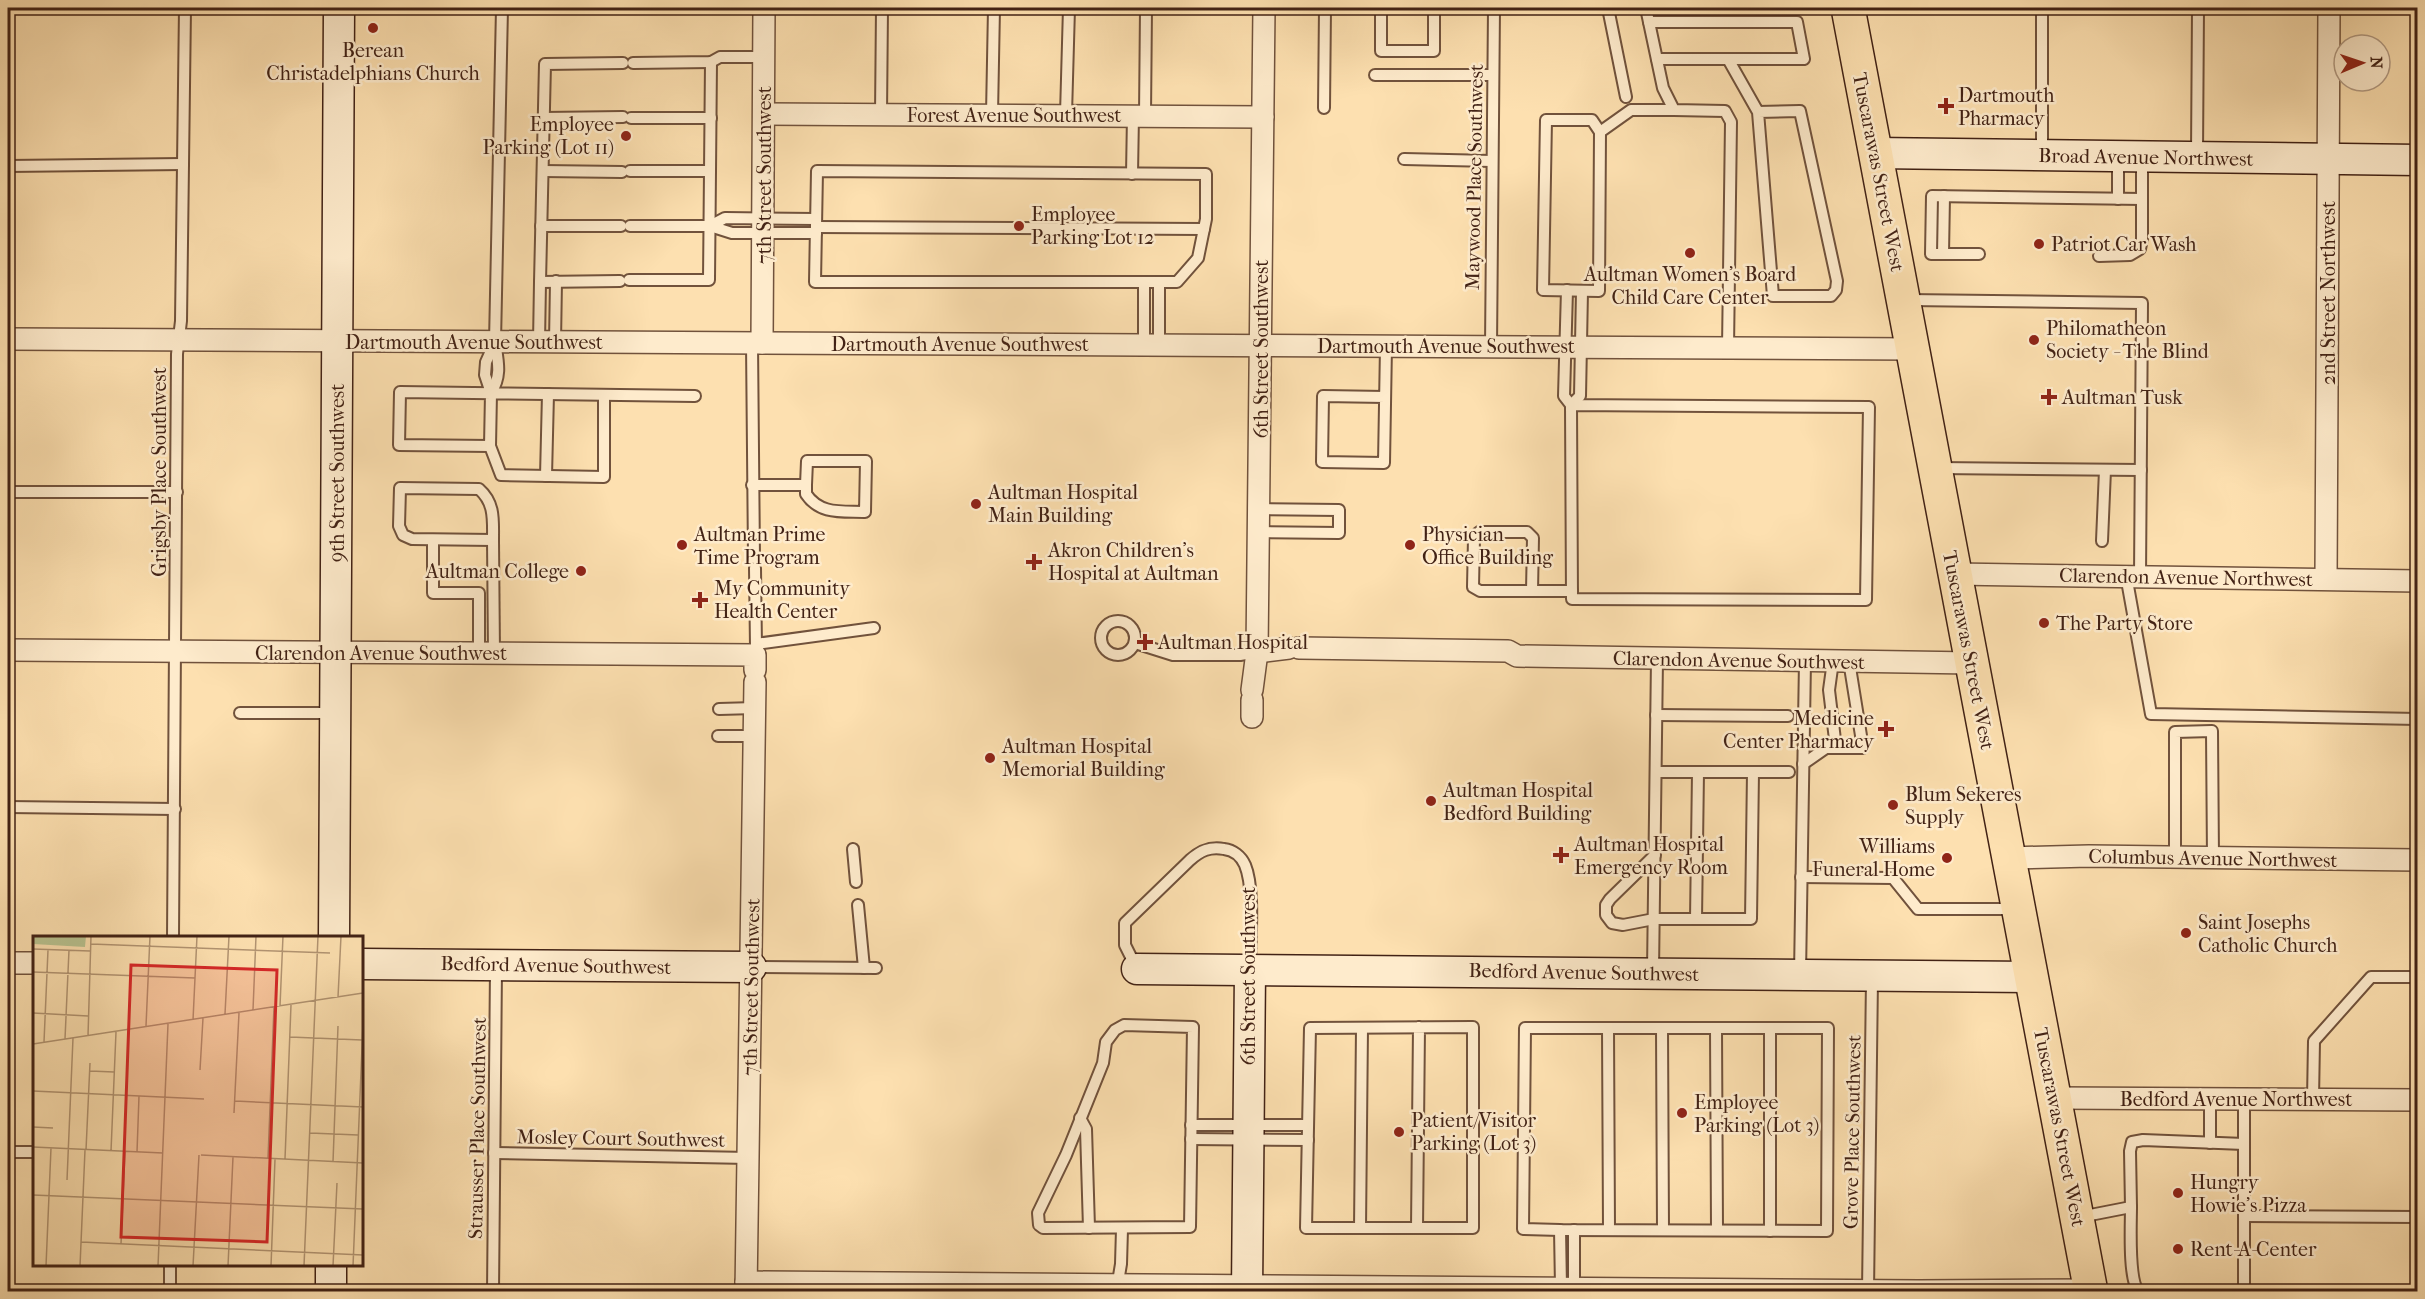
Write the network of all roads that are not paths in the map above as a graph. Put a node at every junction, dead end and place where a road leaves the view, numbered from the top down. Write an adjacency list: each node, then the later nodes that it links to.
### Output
1 (185, 8): 48 (lane, Grigsby Place Southwest)
2 (339, 8): 73 (street, 9th Street Southwest)
3 (502, 8): 74 (lane)
4 (764, 8): 21 (street, 7th Street Southwest)
5 (882, 8): 32 (lane)
6 (994, 8): 33 (lane)
7 (1069, 8): 34 (lane)
8 (1146, 8): 35 (lane)
9 (1264, 8): 36 (street, 6th Street Southwest)
10 (1325, 8): 28 (lane)
11 (1381, 8): 12 (lane)
12 (1434, 8)
13 (1494, 8): 26 (lane, Maywood Place Southwest)
14 (1608, 8): 27 (lane)
15 (1646, 8): 20 (lane)
16 (1848, 8): 40 (main road, Tuscarawas Street West)
17 (2042, 8): 41 (lane)
18 (2198, 8): 43 (lane)
19 (2329, 8): 45 (street, 2nd Street Northwest)
20 (1649, 22): 22 (lane); 24 (lane)
21 (764, 57): 23 (lane); 31 (street, 7th Street Southwest)
22 (1728, 59): 24 (lane); 30 (lane)
23 (711, 63): 37 (lane); 38 (lane)
24 (1658, 63): 29 (lane)
25 (1375, 75): 26 (lane)
26 (1493, 75): 46 (lane, Maywood Place Southwest)
27 (1626, 97)
28 (1324, 108)
29 (1674, 110): 39 (lane); 82 (lane)
30 (1758, 112): 30 (lane)
31 (764, 114): 32 (street, Forest Avenue Southwest); 58 (street, 7th Street Southwest)
32 (881, 114): 33 (street, Forest Avenue Southwest)
33 (992, 114): 34 (street, Forest Avenue Southwest)
34 (1066, 114): 35 (street, Forest Avenue Southwest)
35 (1139, 115): 36 (street, Forest Avenue Southwest); 52 (lane)
36 (1263, 117): 78 (street, 6th Street Southwest)
37 (544, 118): 38 (lane); 50 (lane)
38 (711, 118): 51 (lane)
39 (1600, 132): 68 (lane); 69 (lane)
40 (1875, 153): 41 (street, Broad Avenue Northwest); 70 (main road, Tuscarawas Street West)
41 (2042, 156): 42 (street, Broad Avenue Northwest)
42 (2130, 157): 43 (street, Broad Avenue Northwest); 54 (lane); 55 (lane)
43 (2197, 157): 45 (street, Broad Avenue Northwest)
44 (1404, 159): 46 (lane)
45 (2328, 159): 47 (street, Broad Avenue Northwest); 106 (street, 2nd Street Northwest)
46 (1492, 160): 80 (lane, Maywood Place Southwest)
47 (2418, 160)
48 (183, 164): 49 (lane); 72 (lane, Grigsby Place Southwest)
49 (8, 166)
50 (543, 171): 51 (lane); 56 (lane)
51 (710, 171): 57 (lane)
52 (1132, 174): 59 (lane); 60 (lane)
53 (1944, 196): 54 (lane); 61 (lane); 61 (lane)
54 (2118, 199): 55 (lane)
55 (2142, 199): 63 (lane)
56 (541, 226): 57 (lane); 65 (lane)
57 (710, 226): 58 (lane); 64 (lane)
58 (764, 226): 59 (lane); 76 (street, 7th Street Southwest)
59 (816, 226): 60 (lane); 66 (lane)
60 (1204, 229): 67 (lane)
61 (1944, 254): 62 (lane)
62 (1979, 254)
63 (2099, 256)
64 (556, 281): 65 (lane); 75 (lane)
65 (540, 282): 75 (lane)
66 (1144, 282): 67 (lane); 77 (lane)
67 (1159, 283): 77 (lane)
68 (1568, 290): 69 (lane); 81 (lane)
69 (1582, 291): 81 (lane)
70 (1903, 300): 83 (main road, Tuscarawas Street West); 93 (lane)
71 (8, 339): 72 (street, Dartmouth Avenue Southwest)
72 (179, 339): 73 (street, Dartmouth Avenue Southwest); 98 (lane, Grigsby Place Southwest)
73 (338, 341): 74 (street, Dartmouth Avenue Southwest); 115 (street, 9th Street Southwest)
74 (495, 342): 75 (street, Dartmouth Avenue Southwest); 84 (lane)
75 (547, 342): 76 (street, Dartmouth Avenue Southwest)
76 (757, 343): 77 (street, Dartmouth Avenue Southwest); 95 (lane, 7th Street Southwest)
77 (1152, 345): 78 (street, Dartmouth Avenue Southwest)
78 (1261, 345): 79 (street, Dartmouth Avenue Southwest); 99 (street, 6th Street Southwest)
79 (1386, 346): 80 (street, Dartmouth Avenue Southwest); 88 (lane)
80 (1491, 346): 81 (street, Dartmouth Avenue Southwest)
81 (1573, 346): 82 (street, Dartmouth Avenue Southwest); 89 (lane); 89 (lane)
82 (1728, 348): 83 (street, Dartmouth Avenue Southwest)
83 (1913, 349): 91 (main road, Tuscarawas Street West)
84 (491, 393): 85 (lane); 90 (lane); 90 (lane)
85 (548, 394): 86 (lane); 94 (lane)
86 (604, 395): 87 (lane); 94 (lane)
87 (695, 396)
88 (1385, 397): 88 (lane)
89 (1571, 405): 109 (lane); 109 (lane)
90 (490, 446): 94 (lane)
91 (1935, 468): 92 (lane); 104 (main road, Tuscarawas Street West)
92 (2104, 470): 93 (lane); 103 (lane)
93 (2141, 470): 105 (lane)
94 (546, 476)
95 (752, 485): 96 (lane); 120 (lane, 7th Street Southwest)
96 (806, 485): 96 (lane)
97 (8, 492): 98 (lane)
98 (177, 492): 113 (lane, Grigsby Place Southwest)
99 (1259, 509): 100 (street, 6th Street Southwest); 100 (lane)
100 (1259, 532): 114 (street, 6th Street Southwest)
101 (433, 540): 102 (lane); 102 (lane); 116 (lane)
102 (493, 540): 116 (lane)
103 (2102, 541)
104 (1955, 574): 105 (street, Clarendon Avenue Northwest); 121 (main road, Tuscarawas Street West)
105 (2133, 576): 106 (street, Clarendon Avenue Northwest); 129 (lane)
106 (2326, 579): 107 (street, Clarendon Avenue Northwest)
107 (2418, 581)
108 (1532, 591): 108 (lane); 109 (lane)
109 (1572, 591)
110 (874, 628): 120 (lane)
111 (1135, 643): 114 (lane)
112 (8, 650): 113 (street, Clarendon Avenue Southwest)
113 (176, 651): 115 (street, Clarendon Avenue Southwest); 139 (lane, Grigsby Place Southwest)
114 (1257, 652): 117 (street, Clarendon Avenue Southwest); 122 (street, 6th Street Southwest)
115 (335, 653): 116 (street, Clarendon Avenue Southwest); 126 (street, 9th Street Southwest)
116 (487, 654): 120 (street, Clarendon Avenue Southwest)
117 (1657, 659): 118 (street, Clarendon Avenue Southwest); 127 (lane)
118 (1805, 661): 119 (street, Clarendon Avenue Southwest); 133 (lane)
119 (1841, 661): 121 (street, Clarendon Avenue Southwest); 132 (lane); 132 (lane)
120 (755, 663): 123 (street, 7th Street Southwest)
121 (1972, 663): 143 (main road, Tuscarawas Street West)
122 (1252, 702)
123 (755, 708): 124 (lane); 131 (street, 7th Street Southwest)
124 (719, 709)
125 (240, 713): 126 (lane)
126 (335, 713): 153 (street, 9th Street Southwest)
127 (1656, 715): 128 (lane); 134 (lane)
128 (1788, 716)
129 (2418, 719)
130 (718, 736): 131 (lane)
131 (754, 736): 158 (street, 7th Street Southwest)
132 (1836, 748): 133 (lane)
133 (1803, 764): 146 (lane)
134 (1656, 772): 135 (lane); 141 (lane)
135 (1698, 772): 136 (lane); 151 (lane)
136 (1753, 772): 137 (lane); 151 (lane)
137 (1789, 772)
138 (8, 807): 139 (lane)
139 (175, 808): 152 (lane, Grigsby Place Southwest)
140 (853, 849): 147 (lane)
141 (1655, 855): 150 (lane); 150 (lane)
142 (2175, 857): 143 (street, Columbus Avenue Northwest); 144 (street, Columbus Avenue Northwest); 144 (lane)
143 (2009, 858): 149 (main road, Tuscarawas Street West)
144 (2212, 858): 145 (street, Columbus Avenue Northwest)
145 (2418, 860)
146 (1801, 877): 149 (lane); 164 (lane)
147 (856, 882)
148 (858, 905): 159 (lane)
149 (2018, 909): 166 (main road, Tuscarawas Street West)
150 (1654, 919): 151 (lane); 163 (lane)
151 (1696, 919)
152 (173, 936)
153 (334, 936)
154 (8, 963): 155 (street)
155 (33, 963)
156 (363, 963): 157 (street, Bedford Avenue Southwest)
157 (496, 964): 158 (street, Bedford Avenue Southwest); 189 (lane, Strausser Place Southwest)
158 (751, 967): 159 (lane); 190 (street, 7th Street Southwest)
159 (864, 968): 160 (lane)
160 (876, 968)
161 (1137, 969): 162 (street, Bedford Avenue Southwest); 162 (lane, 6th Street Southwest)
162 (1250, 970): 163 (street, Bedford Avenue Southwest); 182 (street, 6th Street Southwest)
163 (1653, 972): 164 (street, Bedford Avenue Southwest)
164 (1800, 974): 165 (street, Bedford Avenue Southwest)
165 (1872, 975): 166 (street, Bedford Avenue Southwest); 212 (lane, Grove Place Southwest)
166 (2031, 977): 174 (main road, Tuscarawas Street West)
167 (2418, 977): 177 (lane)
168 (1419, 1027): 169 (lane); 197 (lane); 197 (lane)
169 (1362, 1028): 181 (lane); 196 (lane)
170 (1608, 1028): 171 (lane); 199 (lane); 201 (lane)
171 (1662, 1028): 172 (lane); 202 (lane)
172 (1716, 1028): 173 (lane); 203 (lane)
173 (1770, 1028): 204 (lane); 204 (lane)
174 (2054, 1098): 175 (street, Bedford Avenue Northwest); 194 (main road, Tuscarawas Street West)
175 (2210, 1099): 176 (street, Bedford Avenue Northwest); 185 (lane)
176 (2244, 1099): 177 (street, Bedford Avenue Northwest); 186 (lane)
177 (2313, 1099): 178 (street, Bedford Avenue Northwest)
178 (2418, 1100)
179 (1080, 1118): 180 (lane); 195 (lane); 195 (lane)
180 (1191, 1125): 182 (lane); 183 (lane)
181 (1308, 1125): 182 (lane); 184 (lane)
182 (1248, 1132): 183 (lane); 184 (lane); 209 (street, 6th Street Southwest)
183 (1191, 1139): 198 (lane)
184 (1308, 1140): 196 (lane)
185 (2210, 1143): 186 (lane); 191 (lane)
186 (2244, 1144): 192 (lane)
187 (8, 1152): 188 (lane)
188 (33, 1152)
189 (494, 1153): 190 (lane, Mosley Court Southwest); 217 (lane, Strausser Place Southwest)
190 (748, 1158): 207 (street, 7th Street Southwest)
191 (2131, 1207): 194 (lane); 218 (lane)
192 (2244, 1216): 193 (lane); 219 (lane)
193 (2418, 1217)
194 (2077, 1218): 214 (main road, Tuscarawas Street West)
195 (1089, 1228): 198 (lane)
196 (1360, 1228): 197 (lane)
197 (1417, 1228)
198 (1122, 1229): 208 (lane)
199 (1560, 1230): 200 (lane); 211 (lane)
200 (1574, 1230): 201 (lane); 211 (lane)
201 (1609, 1230): 202 (lane)
202 (1663, 1230): 203 (lane)
203 (1717, 1230): 204 (lane)
204 (1770, 1231)
205 (170, 1266): 215 (lane)
206 (331, 1266): 216 (street)
207 (746, 1287): 208 (street)
208 (1117, 1288): 209 (street)
209 (1247, 1288): 210 (street)
210 (1370, 1288): 211 (street)
211 (1567, 1288): 212 (street)
212 (1868, 1290): 213 (street)
213 (1919, 1291): 214 (street)
214 (2091, 1291)
215 (170, 1292)
216 (331, 1292)
217 (493, 1292)
218 (2139, 1292)
219 (2244, 1292)

